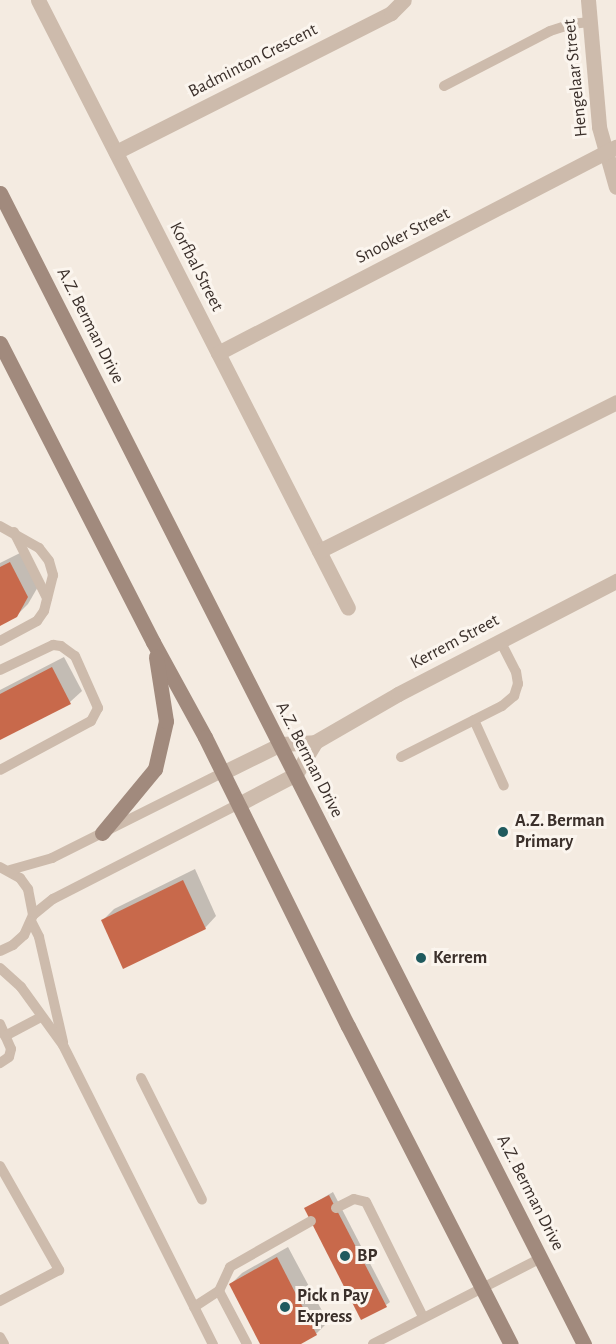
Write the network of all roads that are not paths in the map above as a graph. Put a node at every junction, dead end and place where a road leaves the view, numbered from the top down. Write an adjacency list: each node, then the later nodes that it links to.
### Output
1 (404, 0): 7 (street, Badminton Crescent)
2 (588, 0): 4 (street, Hengelaar Street)
3 (45, 2): 7 (street, Korfbal Street)
4 (590, 22): 5 (lane); 6 (street, Hengelaar Street)
5 (444, 86)
6 (610, 150): 8 (street, Hengelaar Street); 11 (street, Snooker Street)
7 (116, 152): 11 (street, Korfbal Street)
8 (616, 187)
9 (0, 193): 25 (main road, A.Z. Berman Drive)
10 (0, 343): 21 (main road)
11 (218, 353): 15 (street, Korfbal Street)
12 (616, 402): 15 (street)
13 (0, 526): 14 (lane)
14 (14, 532): 17 (lane); 17 (lane)
15 (319, 551): 18 (street, Korfbal Street)
16 (616, 581): 19 (street, Kerrem Street)
17 (47, 598): 20 (lane)
18 (348, 608)
19 (500, 640): 23 (lane); 24 (street, Kerrem Street)
20 (0, 641)
21 (153, 642): 28 (main road); 32 (main road)
22 (0, 670): 27 (lane)
23 (474, 720): 26 (lane); 30 (lane)
24 (315, 742): 25 (street, Kerrem Street); 29 (street)
25 (281, 744): 28 (street, Kerrem Street); 29 (main road, A.Z. Berman Drive)
26 (401, 757)
27 (0, 770)
28 (222, 773): 31 (main road); 32 (lane)
29 (296, 774): 31 (street); 47 (main road, A.Z. Berman Drive)
30 (504, 786)
31 (237, 805): 34 (lane); 48 (main road)
32 (102, 833): 33 (lane)
33 (3, 867): 34 (lane)
34 (32, 918): 35 (lane); 40 (lane)
35 (0, 951)
36 (0, 968): 37 (lane)
37 (41, 1017): 39 (lane); 40 (lane)
38 (0, 1024): 39 (lane)
39 (5, 1036): 41 (lane)
40 (63, 1045): 51 (lane)
41 (0, 1063)
42 (141, 1078): 44 (lane)
43 (0, 1166): 50 (lane)
44 (202, 1200)
45 (336, 1208): 52 (lane)
46 (311, 1221): 49 (lane)
47 (541, 1258): 48 (lane); 59 (main road, A.Z. Berman Drive)
48 (482, 1287): 52 (lane); 58 (main road)
49 (219, 1291): 51 (lane); 56 (lane)
50 (0, 1301)
51 (194, 1307): 55 (lane)
52 (423, 1317): 57 (lane)
53 (0, 1337): 54 (lane)
54 (4, 1344)
55 (213, 1344)
56 (247, 1344)
57 (373, 1344)
58 (511, 1344)
59 (584, 1344)

